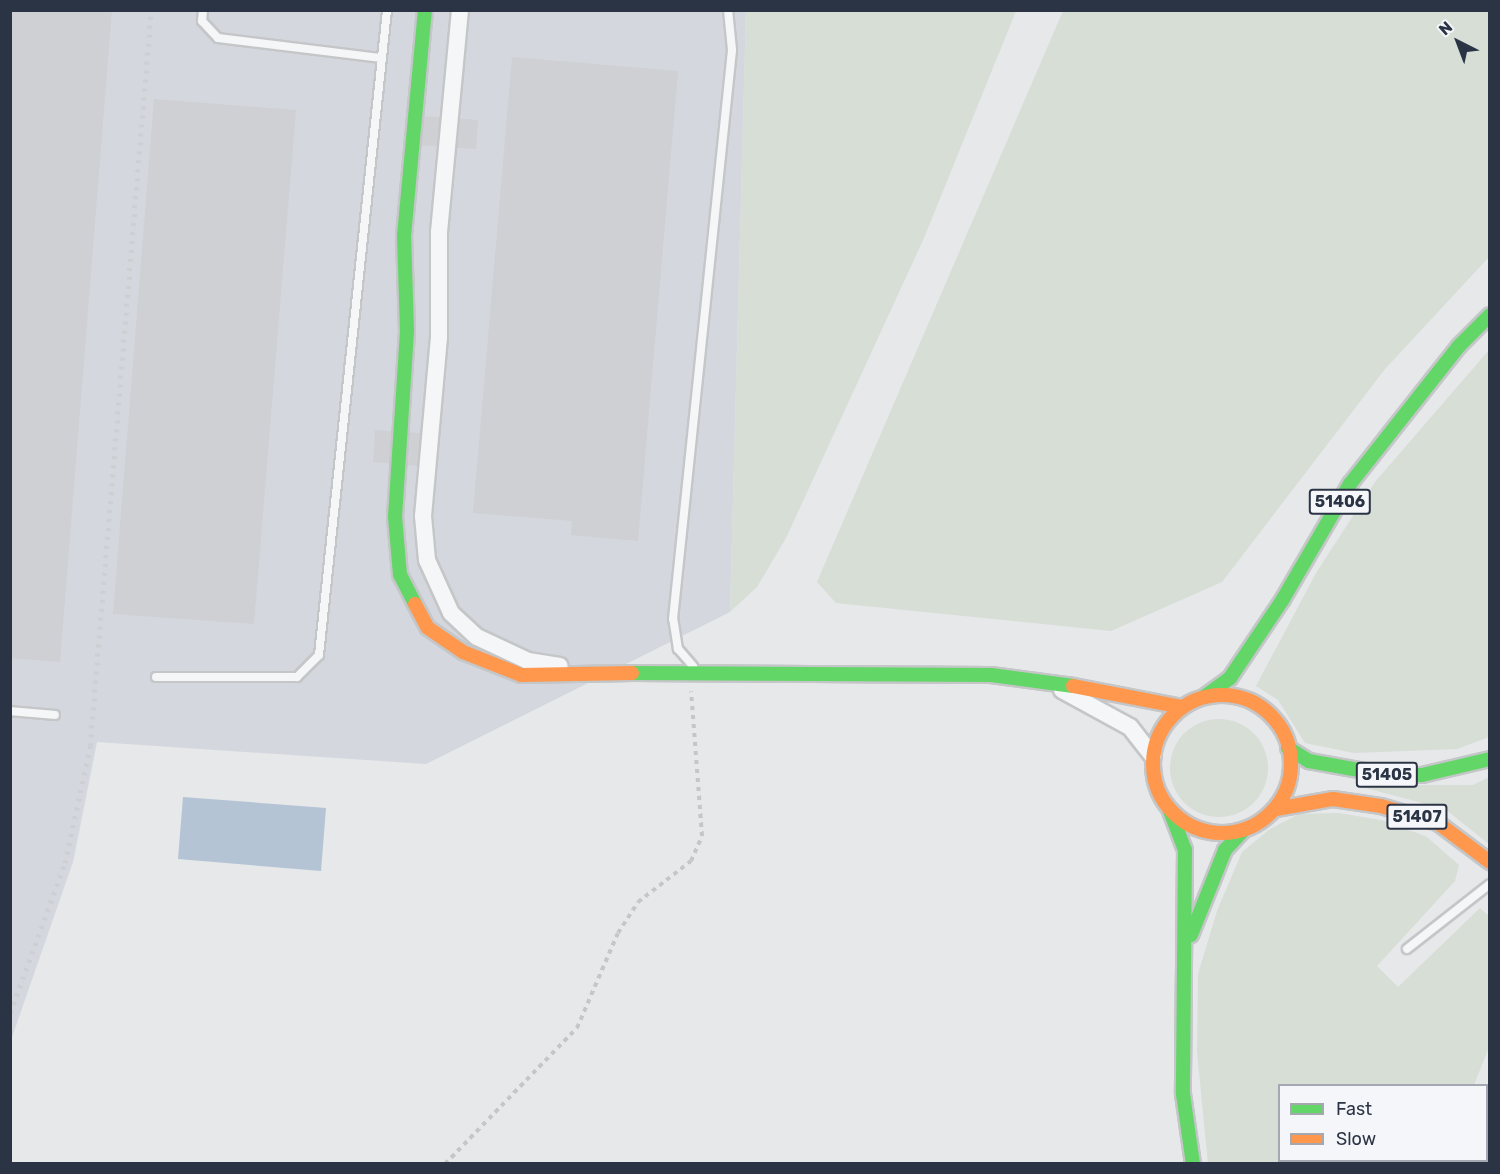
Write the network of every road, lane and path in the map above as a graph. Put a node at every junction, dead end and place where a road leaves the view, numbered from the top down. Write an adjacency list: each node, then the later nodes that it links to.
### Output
1 (203, 10): 6 (lane)
2 (387, 10): 6 (lane)
3 (425, 10): 9 (main road)
4 (460, 10): 9 (street)
5 (728, 10): 8 (lane)
6 (382, 57): 10 (lane)
7 (1490, 315): 12 (main road, 51406)
8 (695, 672): 9 (main road); 11 (main road); 26 (path)
9 (602, 673)
10 (156, 677)
11 (1044, 683): 13 (main road); 17 (street)
12 (1204, 697): 13 (main road, 51406); 16 (main road, 51406)
13 (1182, 708): 17 (main road, 51406)
14 (10, 711): 15 (lane)
15 (55, 715)
16 (1288, 748): 18 (main road, 51405); 19 (main road, 51406)
17 (1153, 756): 20 (main road, 51406)
18 (1490, 759)
19 (1276, 809): 21 (main road, 51406); 22 (main road, 51407)
20 (1170, 811): 21 (main road); 24 (main road)
21 (1243, 831): 24 (main road, 51406)
22 (1490, 862)
23 (1490, 884): 25 (lane)
24 (1187, 946): 27 (main road, 51406)
25 (1407, 949)
26 (445, 1164)
27 (1193, 1164)

